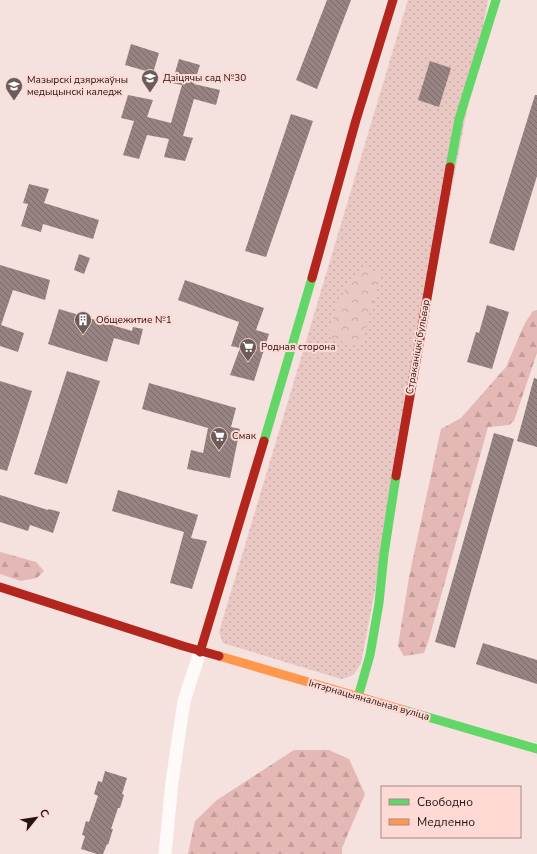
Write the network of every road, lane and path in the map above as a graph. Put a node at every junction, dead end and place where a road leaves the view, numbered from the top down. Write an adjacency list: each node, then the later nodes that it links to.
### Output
1 (393, 0): 4 (street)
2 (496, 0): 5 (street, Страканіцкі бульвар)
3 (0, 587): 4 (street, Інтэрнацыянальная вуліца)
4 (200, 652): 5 (street, Інтэрнацыянальная вуліца); 7 (street)
5 (358, 697): 6 (street, Інтэрнацыянальная вуліца)
6 (537, 749)
7 (165, 854)

